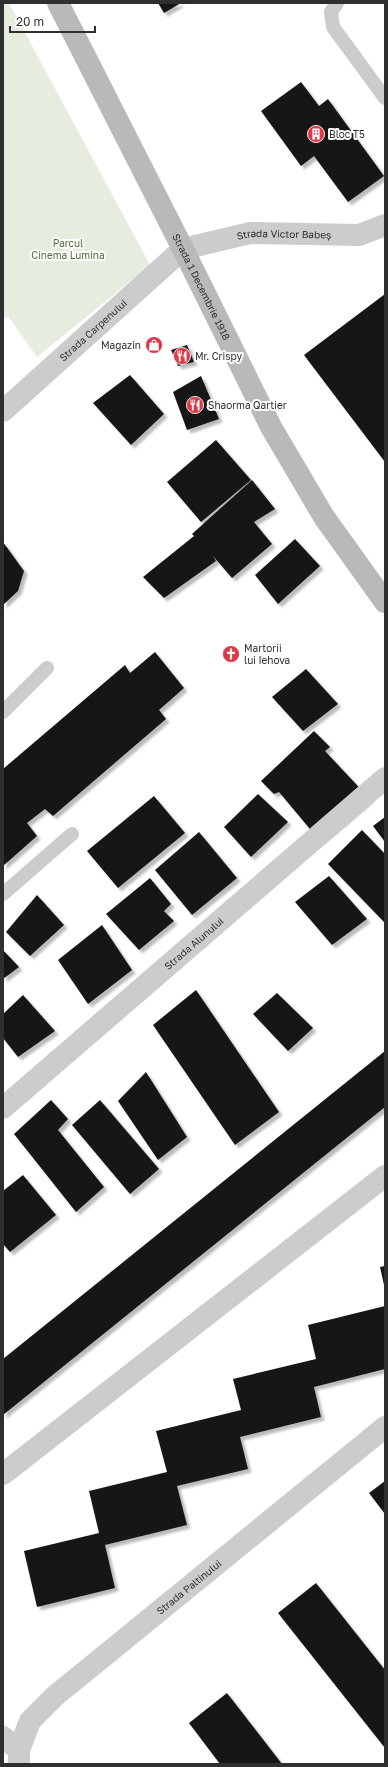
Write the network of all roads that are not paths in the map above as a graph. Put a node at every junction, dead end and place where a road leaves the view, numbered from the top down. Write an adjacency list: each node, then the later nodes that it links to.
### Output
1 (58, 3): 5 (main road, Strada 1 Decembrie 1918)
2 (337, 3): 3 (lane)
3 (385, 98)
4 (385, 225): 5 (street, Strada Victor Babeș)
5 (183, 249): 6 (street, Strada Carpenului); 7 (main road, Strada 1 Decembrie 1918)
6 (3, 411)
7 (385, 602)
8 (47, 668): 9 (lane)
9 (3, 712)
10 (385, 778): 13 (street, Strada Alunului)
11 (72, 834): 12 (lane)
12 (3, 894)
13 (3, 1108)
14 (385, 1176): 16 (street)
15 (385, 1427): 17 (street, Strada Paltinului)
16 (3, 1474)
17 (14, 1750)

